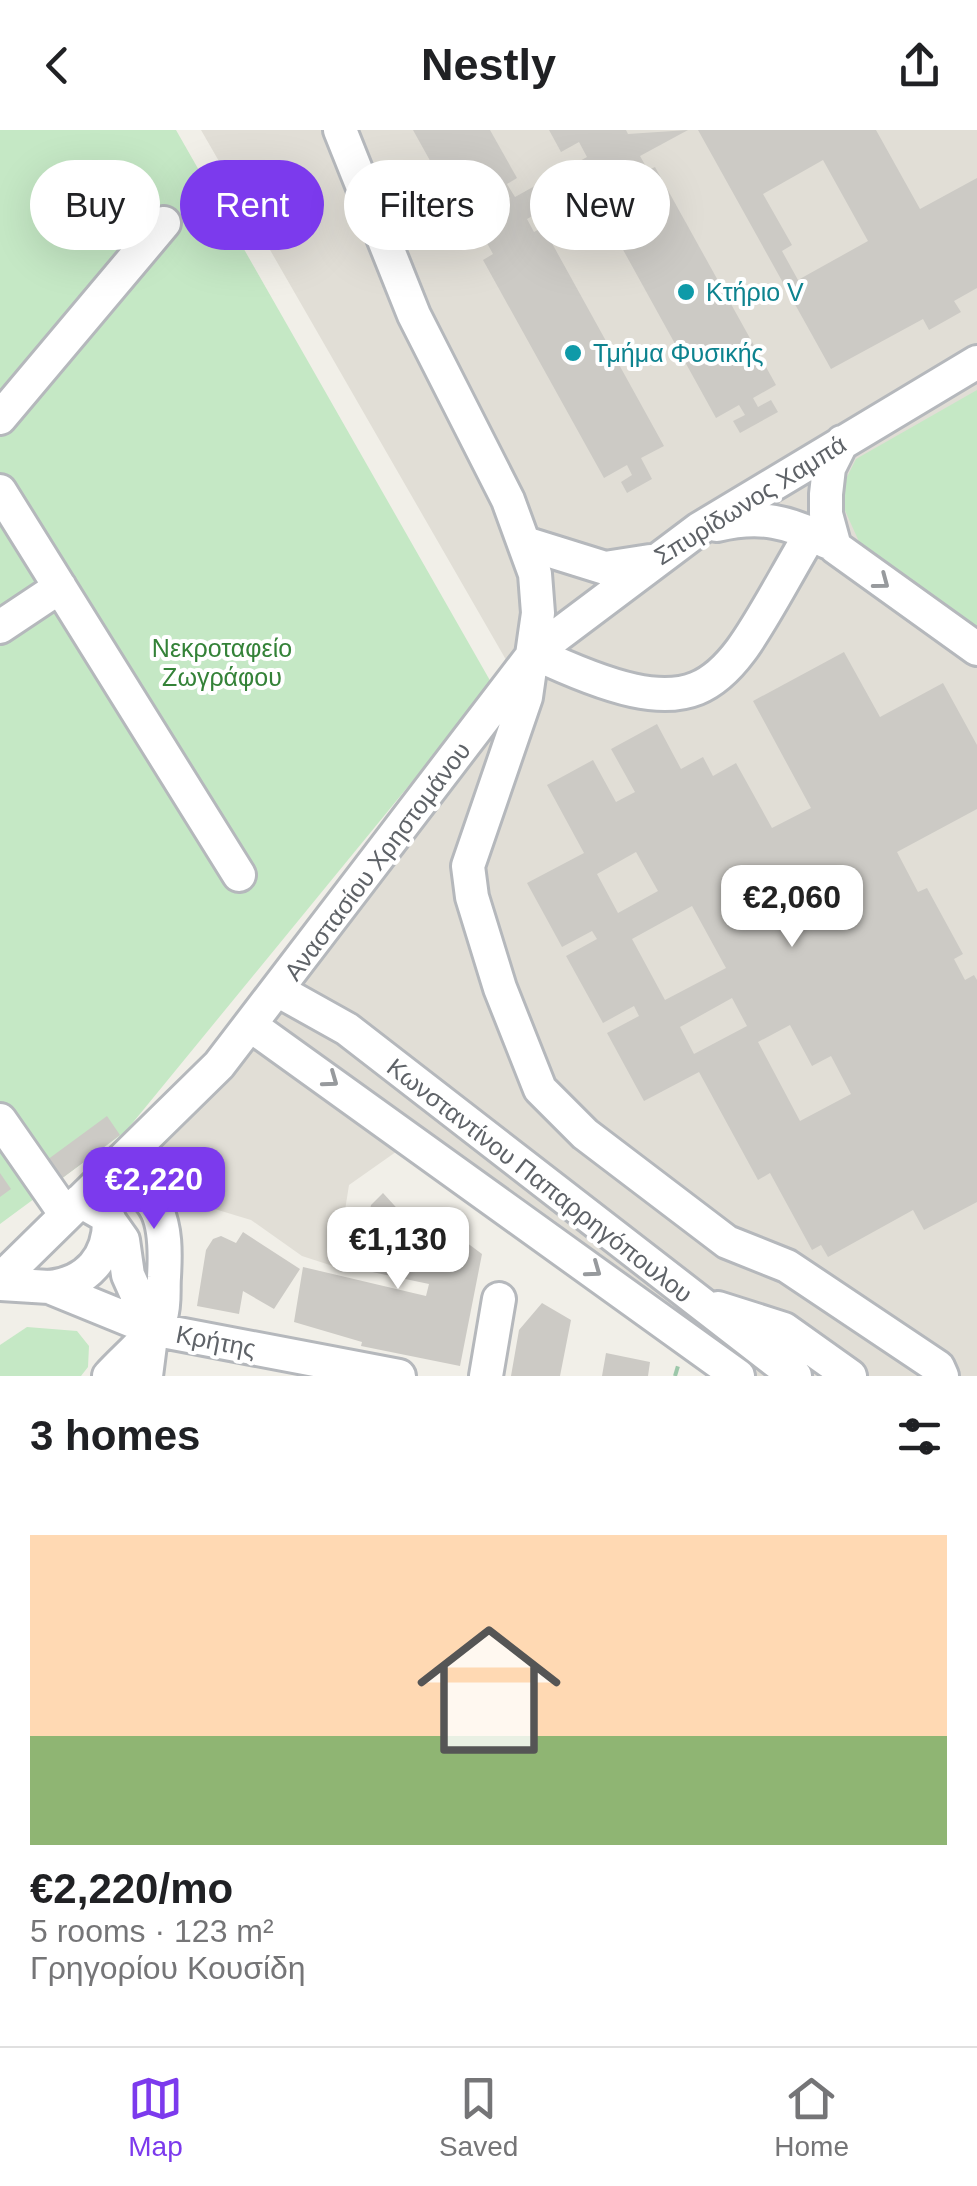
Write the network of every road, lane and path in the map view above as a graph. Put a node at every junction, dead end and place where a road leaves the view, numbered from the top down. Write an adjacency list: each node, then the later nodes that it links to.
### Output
1 (340, 130): 9 (street)
2 (164, 222): 4 (street)
3 (977, 362): 5 (street, Σπυρίδωνος Χαμπά)
4 (0, 418)
5 (842, 442): 7 (street, Σπυρίδωνος Χαμπά); 8 (street)
6 (0, 491): 11 (street)
7 (699, 529): 8 (street); 10 (street, Σπυρίδωνος Χαμπά)
8 (823, 540): 13 (street, one-way to 13); 14 (street)
9 (528, 544): 10 (street); 14 (street)
10 (654, 560): 14 (street, Σπυρίδωνος Χαμπά)
11 (60, 588): 12 (street); 15 (street)
12 (0, 627)
13 (977, 649)
14 (534, 653): 16 (street, Αναστασίου Χρηστομάνου); 41 (street)
15 (239, 876)
16 (317, 941): 17 (street, Αναστασίου Χρηστομάνου); 19 (street)
17 (280, 991): 18 (street, Αναστασίου Χρηστομάνου); 19 (street, Κωνσταντίνου Παπαρρηγόπουλου)
18 (250, 1025): 20 (street, Κωνσταντίνου Παπαρρηγόπουλου); 21 (street, Αναστασίου Χρηστομάνου)
19 (346, 1029): 28 (street, Κωνσταντίνου Παπαρρηγόπουλου)
20 (296, 1055): 21 (street); 30 (street, Κωνσταντίνου Παπαρρηγόπουλου, one-way to 30)
21 (219, 1065): 23 (street, Αναστασίου Χρηστομάνου)
22 (0, 1120): 23 (street)
23 (84, 1197): 24 (street); 25 (street, Αναστασίου Χρηστομάνου); 29 (street)
24 (110, 1218): 26 (street); 29 (street)
25 (0, 1282): 26 (street)
26 (49, 1287): 29 (street, Κρήτης)
27 (500, 1299): 36 (street)
28 (694, 1300): 30 (street); 39 (street, Κωνσταντίνου Παπαρρηγόπουλου); 40 (street)
29 (148, 1322): 32 (street, Κρήτης); 33 (street); 34 (street)
30 (673, 1327): 38 (street, Κωνσταντίνου Παπαρρηγόπουλου)
31 (678, 1364): 37 (path)
32 (341, 1371): 35 (street, Κρήτης)
33 (109, 1376)
34 (146, 1376)
35 (399, 1376)
36 (486, 1376)
37 (676, 1376)
38 (738, 1376)
39 (795, 1376)
40 (850, 1376)
41 (942, 1376)

